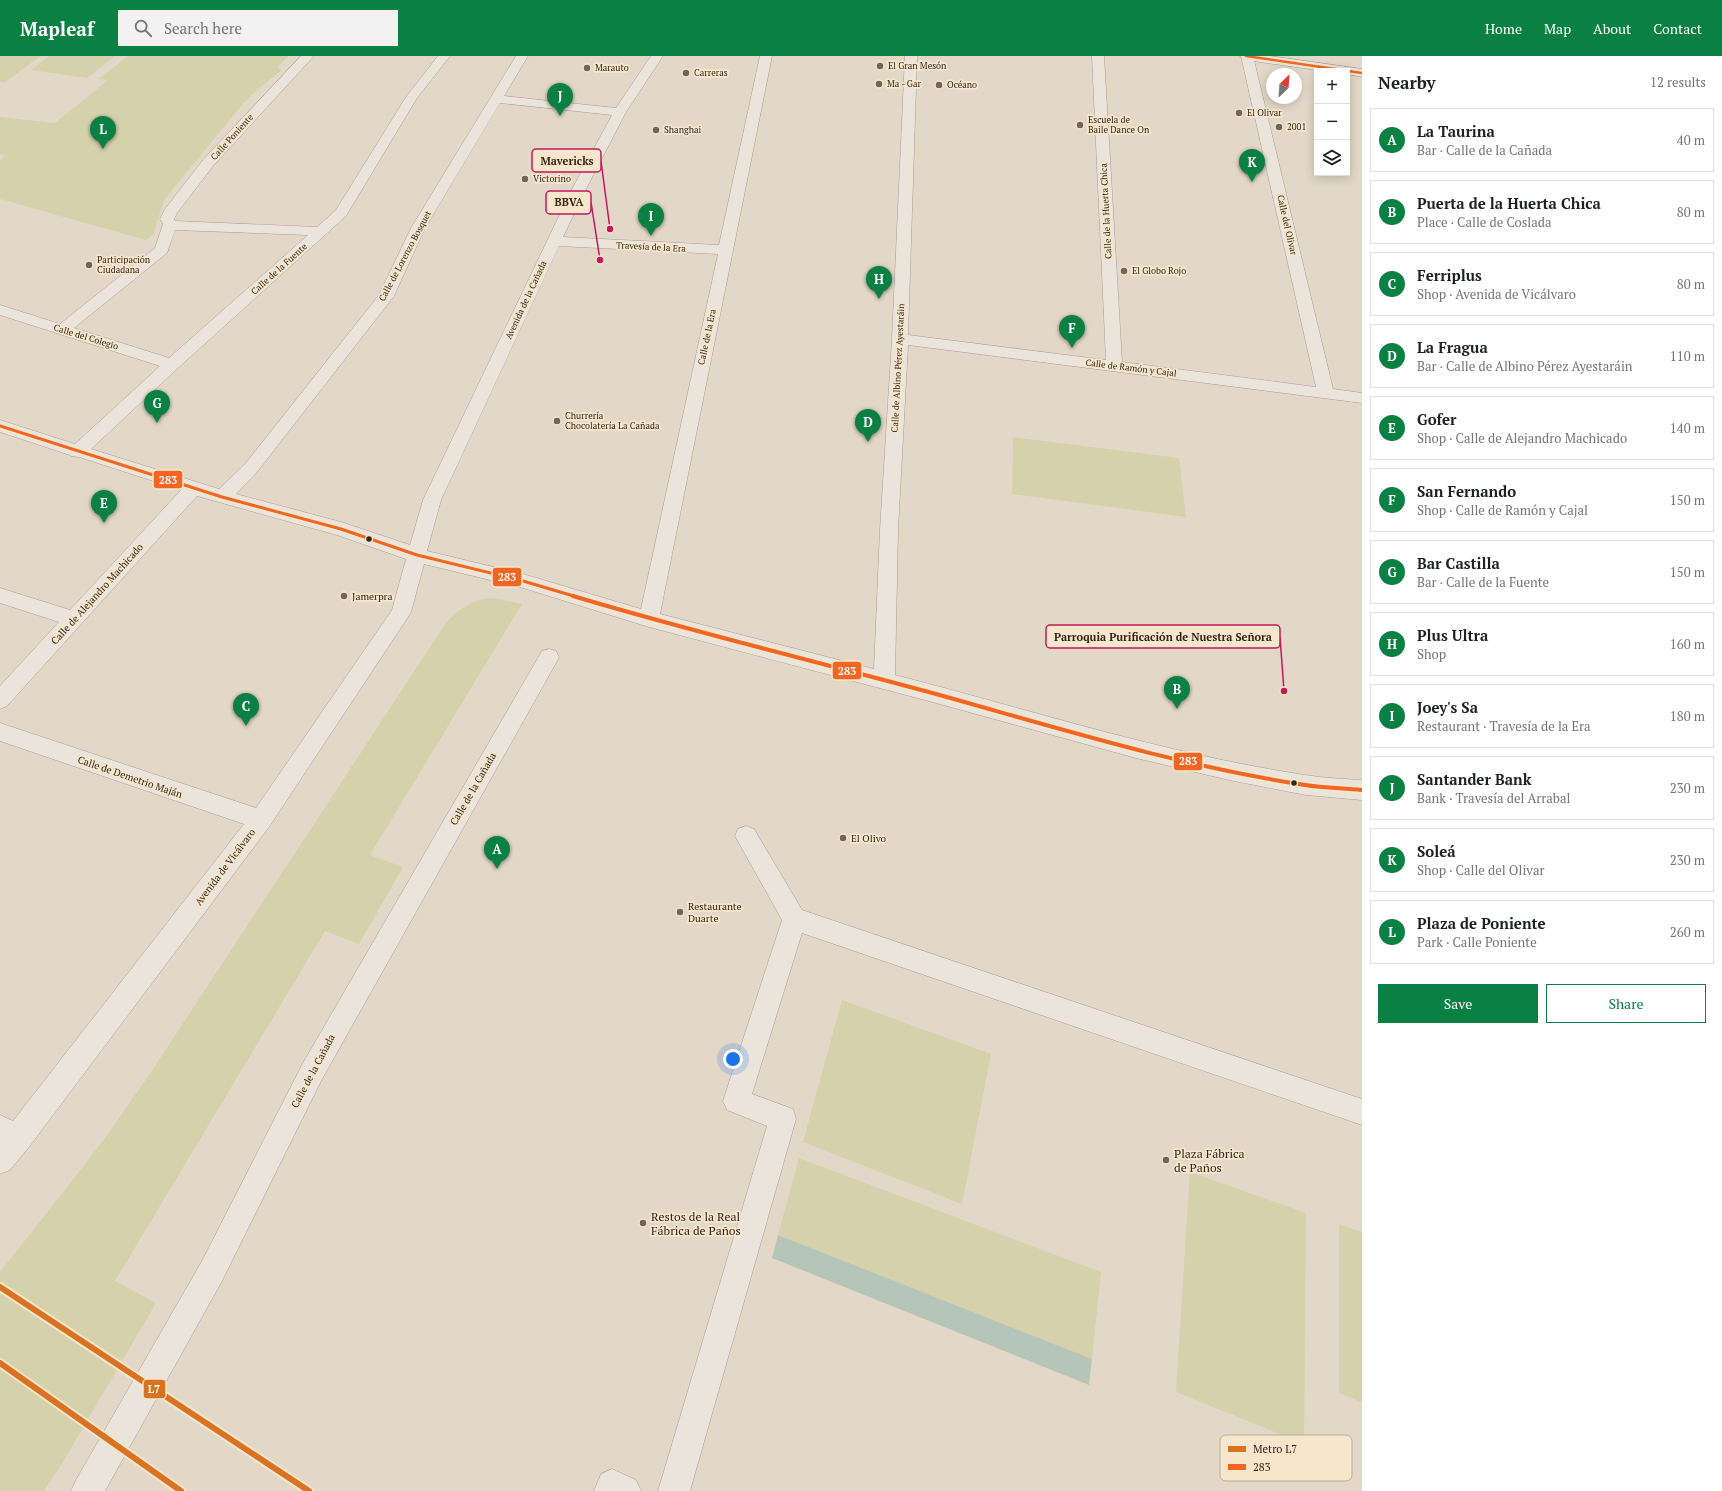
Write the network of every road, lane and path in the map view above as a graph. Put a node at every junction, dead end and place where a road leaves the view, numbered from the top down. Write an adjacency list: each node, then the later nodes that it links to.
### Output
1 (308, 56): 12 (street, Calle Poniente)
2 (444, 56): 13 (street, Calle de la Fuente)
3 (522, 56): 10 (street, Calle de Lorenzo Bosquet)
4 (657, 56): 11 (street, Avenida de la Cañada)
5 (766, 56): 15 (street, Calle de la Era)
6 (912, 56): 18 (street, Calle de Albino Pérez Ayestaráin)
7 (1098, 56): 20 (street, Calle de la Huerta Chica)
8 (1247, 56): 9 (street); 21 (street, Calle del Olivar)
9 (1362, 73)
10 (495, 99): 11 (street); 26 (street, Calle de Lorenzo Bosquet)
11 (620, 112): 14 (street, Avenida de la Cañada)
12 (170, 224): 13 (street); 17 (street, Calle Poniente)
13 (322, 231): 19 (street, Calle de la Fuente)
14 (554, 241): 15 (street, Travesía de la Era); 27 (street, Avenida de la Cañada)
15 (724, 250): 30 (street, Calle de la Era)
16 (0, 310): 17 (street, Calle del Colegio)
17 (62, 330): 19 (street, Calle del Colegio)
18 (900, 339): 20 (street, Calle de Ramón y Cajal); 32 (street, Calle de Albino Pérez Ayestaráin)
19 (172, 364): 24 (street, Calle de la Fuente)
20 (1114, 366): 21 (street, Calle de Ramón y Cajal)
21 (1326, 394): 22 (street, Calle de Ramón y Cajal)
22 (1362, 398)
23 (0, 426): 24 (street)
24 (77, 452): 25 (street)
25 (194, 488): 26 (street); 29 (street, Calle de Alejandro Machicado)
26 (222, 497): 27 (street)
27 (417, 555): 30 (street); 36 (street, Avenida de Vicálvaro)
28 (0, 595): 29 (street)
29 (74, 619): 33 (street, Calle de Alejandro Machicado)
30 (649, 619): 32 (street)
31 (550, 656): 42 (street, Calle de la Cañada)
32 (884, 681): 35 (street)
33 (0, 700)
34 (0, 732): 36 (street, Calle de Demetrio Maján)
35 (1362, 790)
36 (261, 820): 40 (street, Avenida de Vicálvaro)
37 (746, 836): 38 (street)
38 (794, 919): 39 (street); 45 (street)
39 (1362, 1112)
40 (9, 1133): 41 (street, Avenida de Vicálvaro)
41 (0, 1160)
42 (87, 1491)
43 (610, 1491): 44 (street)
44 (625, 1491)
45 (674, 1491)

